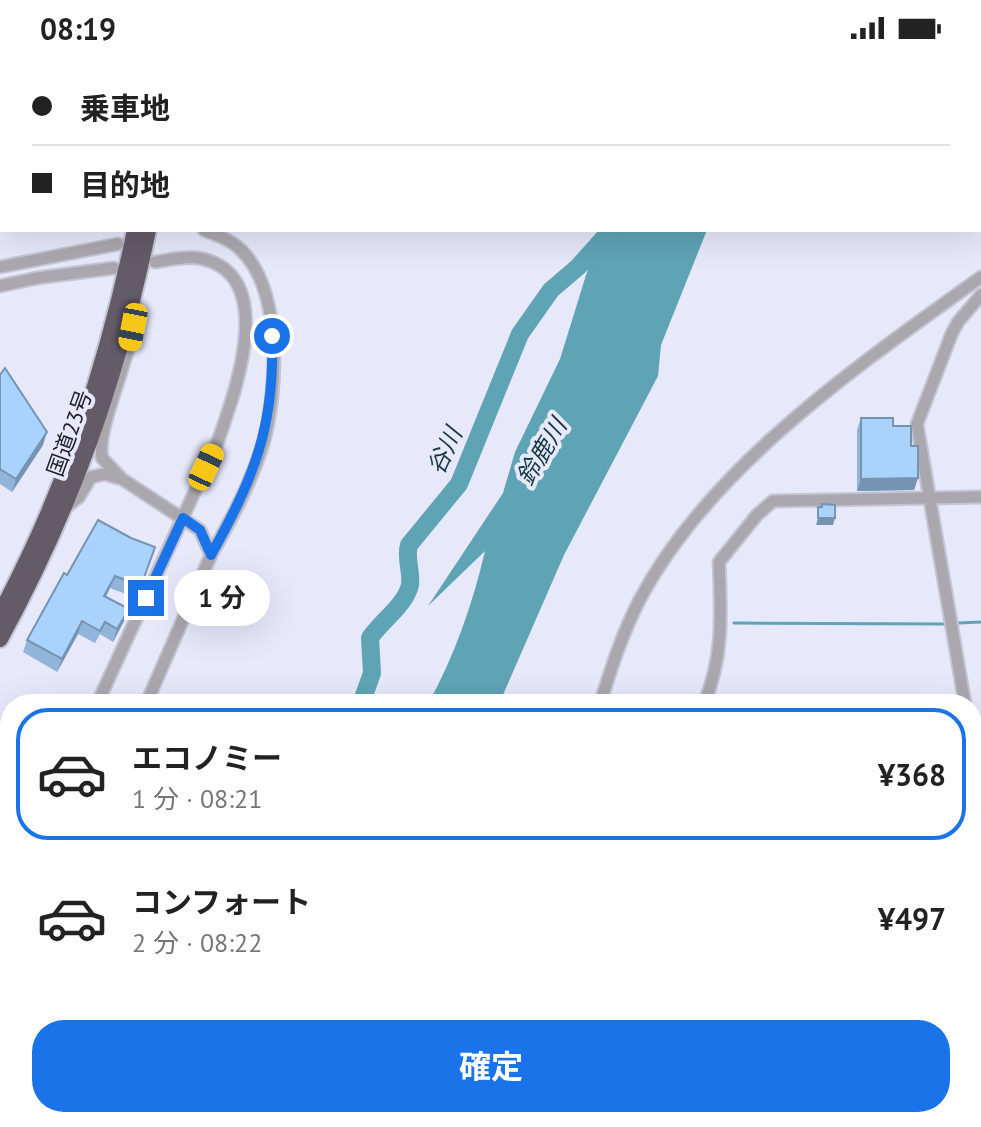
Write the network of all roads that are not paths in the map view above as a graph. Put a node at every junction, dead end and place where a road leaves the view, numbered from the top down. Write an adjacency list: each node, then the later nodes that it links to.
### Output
1 (139, 232): 13 (highway, 国道23号)
2 (139, 232): 20 (highway, 国道23号)
3 (208, 232): 19 (street)
4 (118, 244): 6 (street)
5 (155, 262): 18 (street)
6 (0, 267)
7 (114, 268): 10 (street)
8 (981, 277): 24 (street)
9 (0, 278): 10 (street)
10 (37, 278): 11 (street)
11 (0, 286)
12 (981, 295): 16 (street)
13 (132, 306): 14 (street); 17 (highway, 国道23号)
14 (122, 479): 17 (street); 18 (street)
15 (981, 497): 16 (street)
16 (929, 498): 25 (street); 26 (street)
17 (65, 508): 21 (highway, 国道23号)
18 (183, 518): 19 (street); 22 (street)
19 (211, 555): 23 (street)
20 (0, 614)
21 (0, 639)
22 (102, 694)
23 (150, 694)
24 (603, 694)
25 (708, 694)
26 (963, 694)

